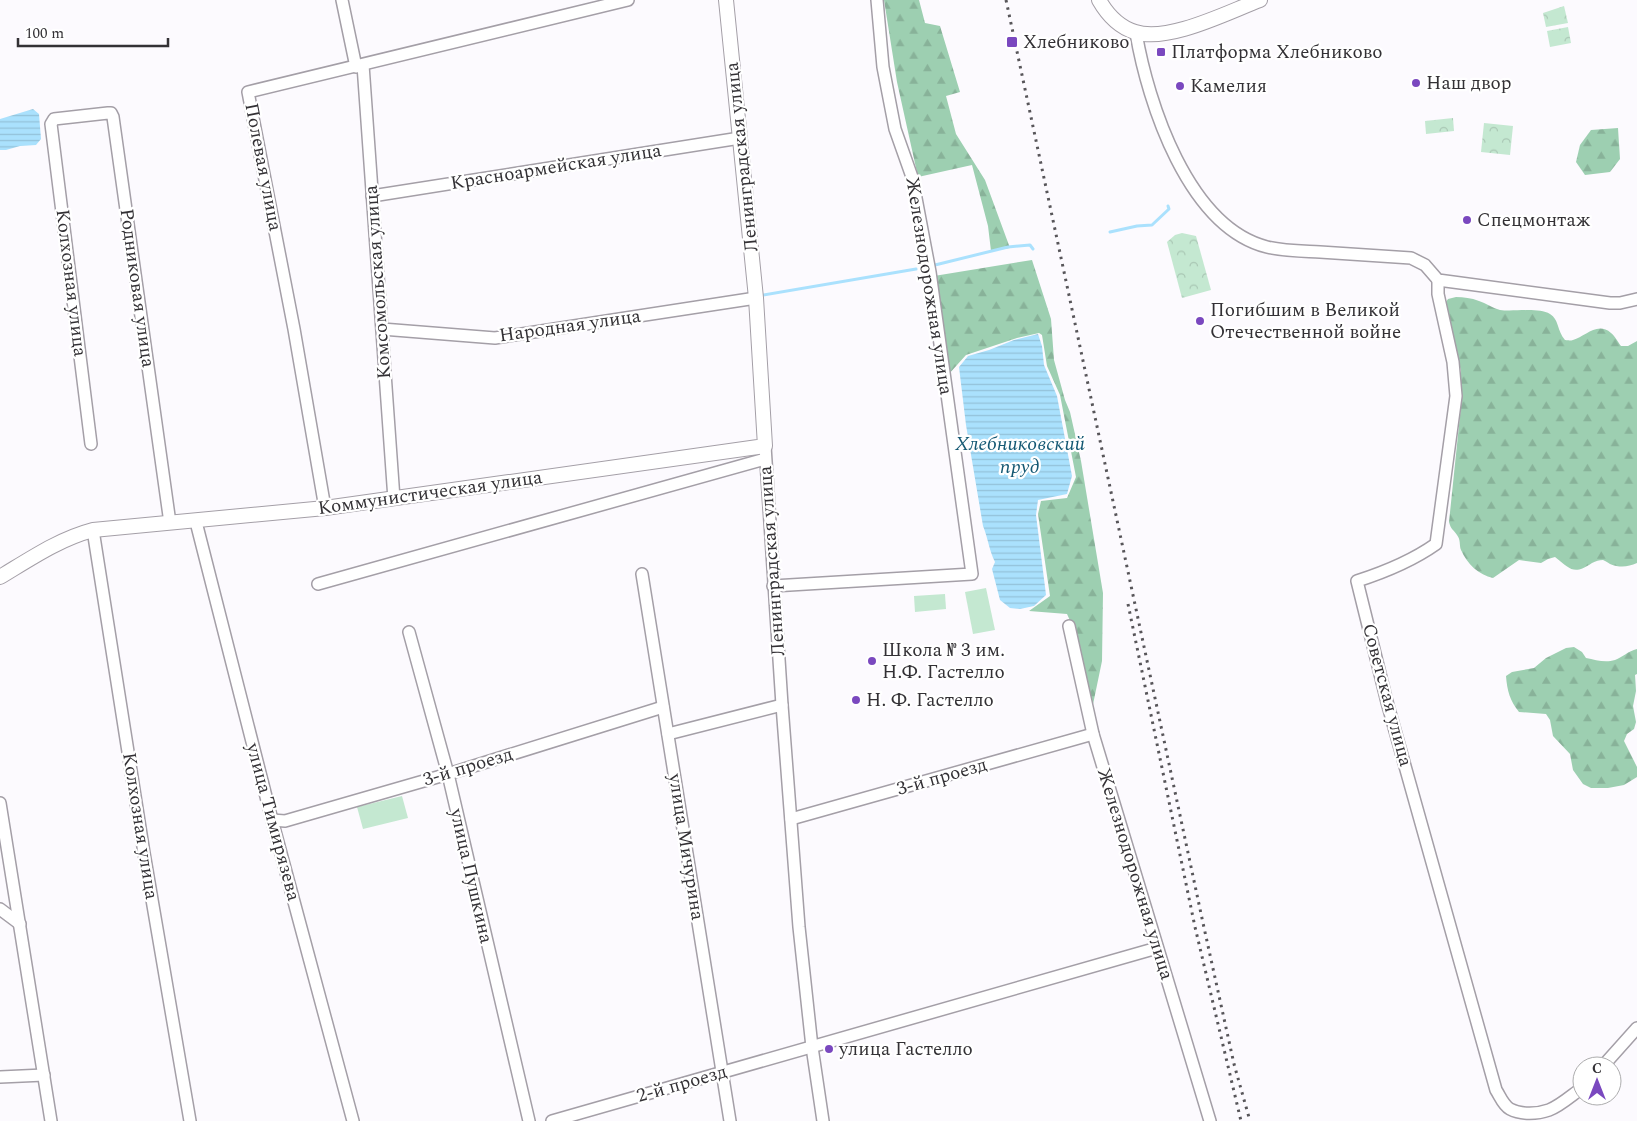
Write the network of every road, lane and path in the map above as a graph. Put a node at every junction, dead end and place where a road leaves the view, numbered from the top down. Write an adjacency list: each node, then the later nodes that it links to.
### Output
1 (342, 0): 8 (street, Комсомольская улица)
2 (628, 0): 8 (street, Полевая улица)
3 (726, 0): 10 (street, Ленинградская улица)
4 (877, 0): 26 (street, Железнодорожная улица)
5 (1099, 0): 7 (street)
6 (1260, 0): 7 (street)
7 (1136, 33): 12 (street)
8 (359, 66): 11 (street, Комсомольская улица); 19 (street, Полевая улица)
9 (52, 121): 16 (street, Колхозная улица); 21 (street, Родниковая улица)
10 (740, 138): 11 (street, Красноармейская улица); 13 (street, Ленинградская улица)
11 (372, 196): 15 (street, Комсомольская улица)
12 (1438, 280): 14 (street); 46 (street, Советская улица)
13 (756, 298): 15 (street, Народная улица); 17 (street, Ленинградская улица)
14 (1637, 299)
15 (382, 329): 18 (street, Комсомольская улица)
16 (91, 444)
17 (765, 452): 18 (street, Коммунистическая улица); 25 (street); 26 (street, Ленинградская улица)
18 (394, 499): 19 (street, Коммунистическая улица)
19 (325, 508): 20 (street, Коммунистическая улица)
20 (196, 522): 21 (street, Коммунистическая улица); 36 (street, улица Тимирязева)
21 (170, 523): 22 (street, Коммунистическая улица)
22 (93, 530): 24 (street, Коммунистическая улица); 48 (street, Колхозная улица)
23 (642, 574): 30 (street, улица Мичурина)
24 (0, 577)
25 (318, 584)
26 (773, 586): 29 (street, Ленинградская улица)
27 (1069, 626): 32 (street, Железнодорожная улица)
28 (409, 632): 33 (street, улица Пушкина)
29 (782, 706): 31 (street); 35 (street, Ленинградская улица)
30 (663, 707): 31 (street, улица Мичурина); 33 (street, 3-й проезд)
31 (668, 734): 43 (street, улица Мичурина)
32 (1092, 734): 35 (street, 3-й проезд); 39 (street, Железнодорожная улица)
33 (448, 774): 36 (street, 3-й проезд); 50 (street, улица Пушкина)
34 (0, 803): 38 (street)
35 (791, 819): 41 (street, Ленинградская улица)
36 (272, 820): 49 (street, улица Тимирязева)
37 (0, 909): 38 (street)
38 (20, 924): 44 (street)
39 (1157, 948): 41 (street); 54 (street, Железнодорожная улица)
40 (1637, 1028): 42 (street)
41 (812, 1047): 43 (street, 2-й проезд); 53 (street, Ленинградская улица)
42 (1612, 1056)
43 (722, 1073): 51 (street, 2-й проезд); 52 (street, улица Мичурина)
44 (44, 1075): 45 (street); 47 (street)
45 (0, 1077)
46 (1572, 1095)
47 (51, 1121)
48 (190, 1121)
49 (353, 1121)
50 (528, 1121)
51 (552, 1121)
52 (730, 1121)
53 (823, 1121)
54 (1210, 1121)

